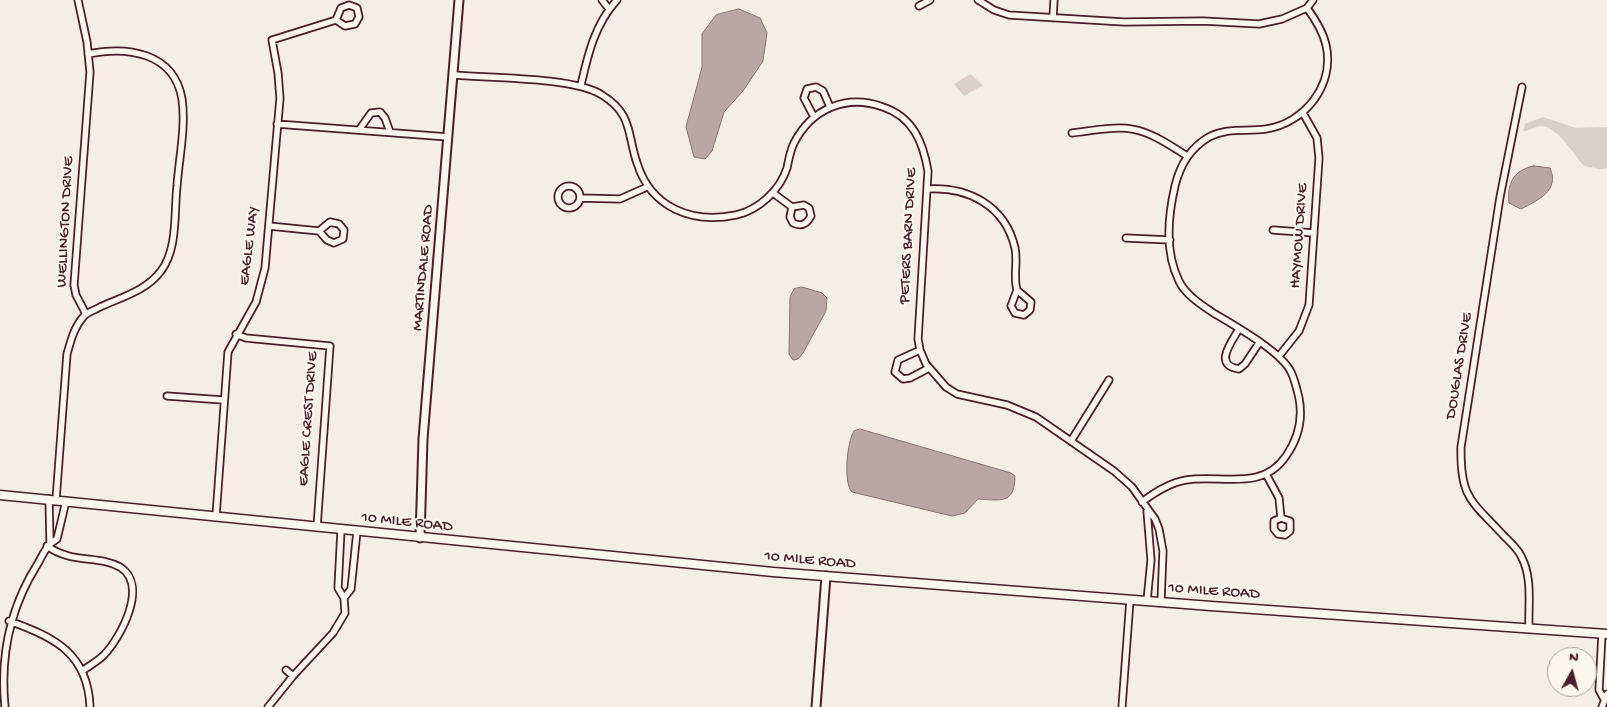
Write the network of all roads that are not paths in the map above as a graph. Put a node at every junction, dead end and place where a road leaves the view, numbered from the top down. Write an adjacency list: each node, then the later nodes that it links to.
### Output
1 (78, 0): 14 (street, WELLINGTON DRIVE)
2 (459, 0): 15 (street, MARTINDALE ROAD)
3 (602, 0): 11 (street)
4 (617, 0): 11 (street)
5 (930, 0): 9 (street)
6 (978, 0): 12 (street)
7 (1054, 0): 12 (street)
8 (1313, 0): 10 (street)
9 (919, 6)
10 (1307, 8): 12 (street); 19 (street)
11 (609, 9): 16 (street)
12 (1053, 18)
13 (336, 20): 21 (street, EAGLE WAY)
14 (88, 54): 39 (street, WELLINGTON DRIVE); 39 (street)
15 (453, 75): 16 (street, PETERS BARN DRIVE); 25 (street, MARTINDALE ROAD)
16 (581, 85): 27 (street, PETERS BARN DRIVE)
17 (1522, 87): 69 (street, DOUGLAS DRIVE)
18 (830, 107): 20 (street, PETERS BARN DRIVE); 20 (street); 28 (street, PETERS BARN DRIVE)
19 (1304, 113): 26 (street); 35 (street, HAYMOW DRIVE)
20 (814, 117): 29 (street, PETERS BARN DRIVE)
21 (277, 124): 22 (street); 32 (street, EAGLE WAY)
22 (359, 130): 23 (street); 23 (street)
23 (390, 132): 25 (street)
24 (1072, 132): 26 (street)
25 (448, 137): 61 (street, MARTINDALE ROAD)
26 (1187, 156): 37 (street)
27 (647, 187): 29 (street, PETERS BARN DRIVE); 30 (street)
28 (928, 189): 38 (street); 43 (street, PETERS BARN DRIVE)
29 (773, 193): 31 (street)
30 (580, 198)
31 (792, 207)
32 (269, 226): 34 (street); 41 (street, EAGLE WAY)
33 (1272, 230): 35 (street)
34 (319, 231)
35 (1314, 233): 44 (street, HAYMOW DRIVE)
36 (1126, 238): 37 (street)
37 (1170, 240): 40 (street)
38 (1017, 290): 38 (street)
39 (86, 314): 52 (street)
40 (1239, 329): 42 (street); 42 (street)
41 (236, 334): 48 (street, EAGLE WAY); 58 (street, EAGLE CREST DRIVE)
42 (1259, 343): 44 (street)
43 (920, 350): 45 (street, PETERS BARN DRIVE); 45 (street)
44 (1279, 356): 50 (street)
45 (929, 368): 49 (street, PETERS BARN DRIVE)
46 (1108, 380): 49 (street)
47 (166, 396): 48 (street)
48 (223, 400): 56 (street, EAGLE WAY)
49 (1071, 441): 54 (street, PETERS BARN DRIVE)
50 (1266, 474): 54 (street); 57 (street)
51 (0, 495): 52 (main road, 10 MILE ROAD)
52 (53, 499): 53 (main road, 10 MILE ROAD); 62 (street)
53 (66, 501): 56 (main road, 10 MILE ROAD); 62 (street)
54 (1142, 502): 55 (street, PETERS BARN DRIVE)
55 (1148, 511): 66 (street, PETERS BARN DRIVE); 67 (street, PETERS BARN DRIVE)
56 (216, 516): 58 (main road, 10 MILE ROAD)
57 (1280, 518)
58 (317, 527): 59 (main road, 10 MILE ROAD)
59 (341, 530): 60 (main road, 10 MILE ROAD); 64 (street)
60 (357, 531): 61 (main road, 10 MILE ROAD); 64 (street)
61 (420, 538): 63 (main road, 10 MILE ROAD)
62 (49, 545): 68 (street); 73 (street)
63 (826, 576): 65 (main road, 10 MILE ROAD); 79 (street)
64 (344, 598): 74 (street)
65 (1130, 600): 66 (main road, 10 MILE ROAD); 80 (street)
66 (1147, 601): 67 (main road, 10 MILE ROAD)
67 (1161, 602): 69 (main road, 10 MILE ROAD)
68 (9, 621): 71 (street); 73 (street)
69 (1529, 629): 70 (main road, 10 MILE ROAD)
70 (1604, 634): 75 (street)
71 (2, 641): 76 (street)
72 (286, 670): 74 (street)
73 (82, 671): 77 (street)
74 (293, 676): 78 (street)
75 (1606, 697): 81 (street)
76 (5, 707)
77 (90, 707)
78 (268, 707)
79 (816, 707)
80 (1122, 707)
81 (1602, 707)

